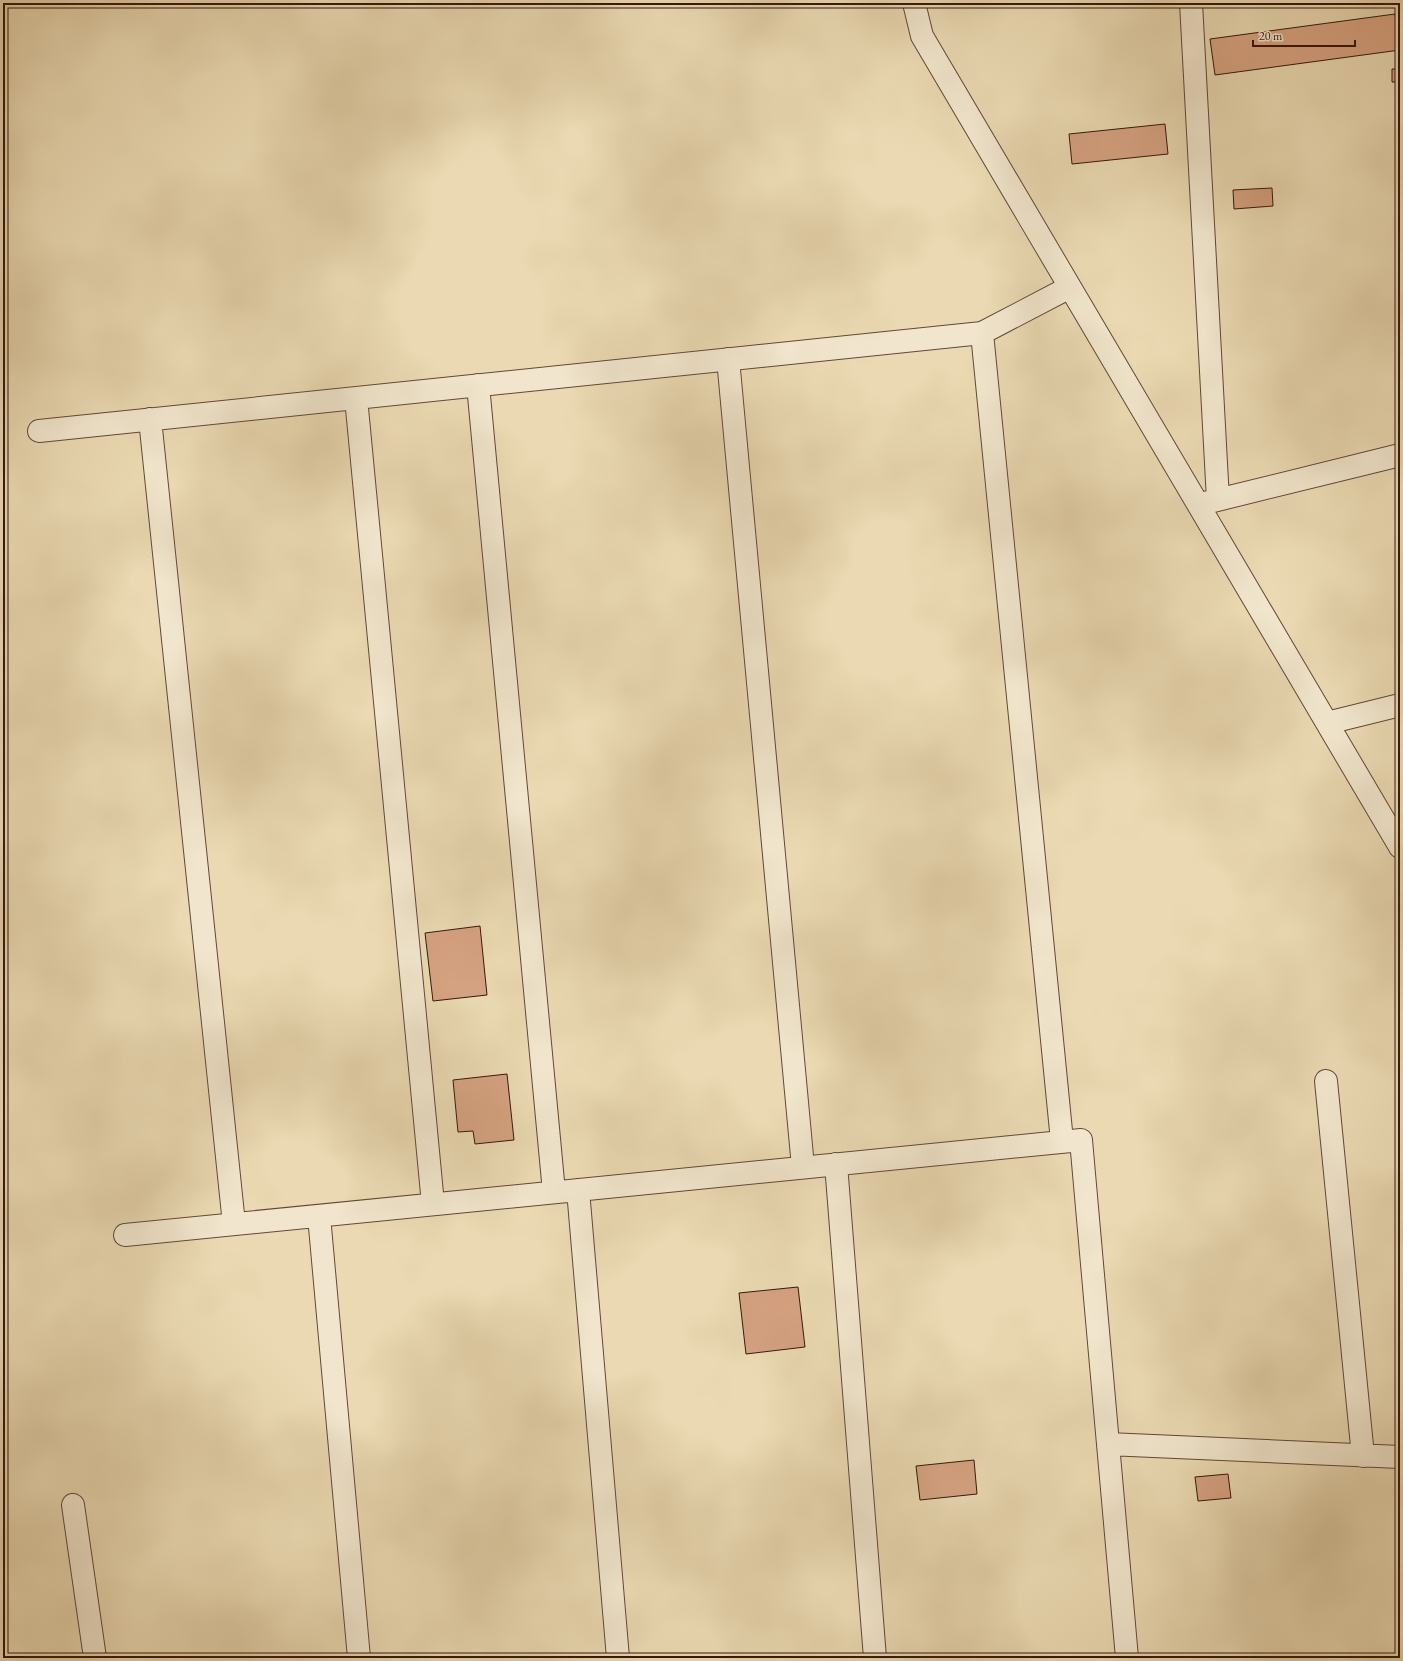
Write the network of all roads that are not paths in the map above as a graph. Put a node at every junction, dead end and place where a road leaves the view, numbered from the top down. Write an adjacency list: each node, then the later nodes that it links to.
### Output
1 (914, 3): 3 (street)
2 (1191, 3): 11 (street)
3 (1070, 287): 4 (street); 11 (street)
4 (982, 334): 5 (street); 16 (street)
5 (728, 359): 6 (street); 18 (street)
6 (478, 385): 7 (street); 20 (street)
7 (356, 398): 8 (street); 21 (street)
8 (150, 419): 9 (street); 23 (street)
9 (38, 431)
10 (1400, 455): 11 (street)
11 (1208, 503): 13 (street)
12 (1400, 704): 13 (street)
13 (1327, 722): 14 (street)
14 (1400, 847)
15 (1326, 1081): 26 (street)
16 (1062, 1141): 17 (street); 25 (street)
17 (836, 1164): 18 (street); 32 (street)
18 (803, 1167): 19 (street)
19 (578, 1190): 20 (street); 31 (street)
20 (554, 1192): 21 (street)
21 (433, 1204): 22 (street)
22 (319, 1216): 23 (street); 30 (street)
23 (234, 1224): 24 (street)
24 (125, 1235)
25 (1108, 1444): 26 (street); 33 (street)
26 (1363, 1456): 27 (street)
27 (1400, 1457)
28 (73, 1505): 29 (street)
29 (95, 1658)
30 (359, 1658)
31 (618, 1658)
32 (874, 1658)
33 (1128, 1658)

